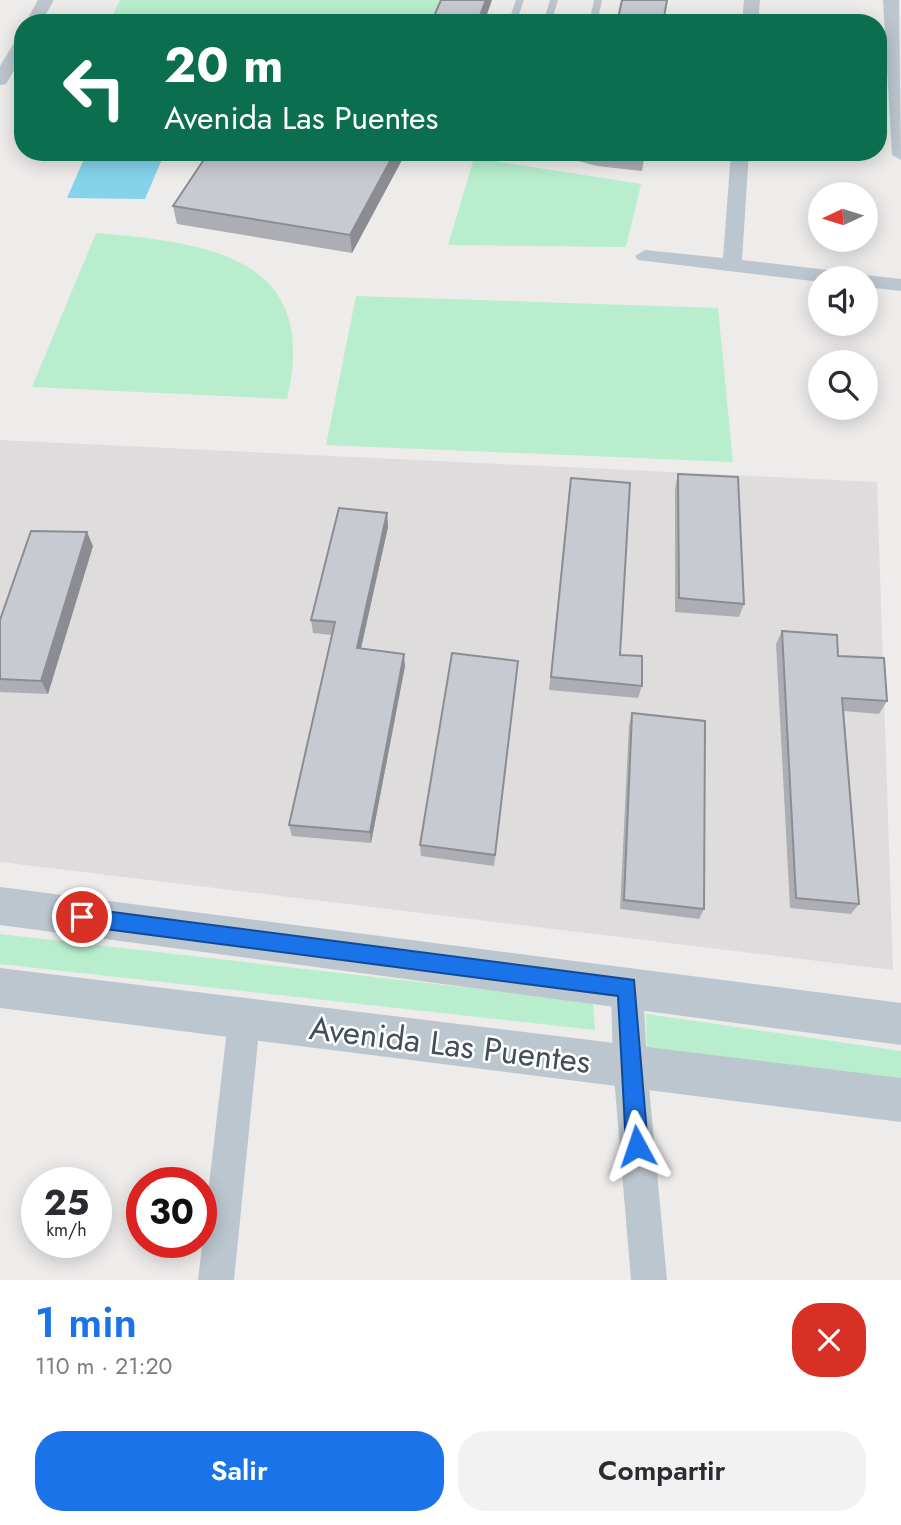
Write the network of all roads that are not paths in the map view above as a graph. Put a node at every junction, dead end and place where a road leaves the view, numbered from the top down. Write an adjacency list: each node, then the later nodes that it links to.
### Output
1 (891, 0): 4 (street)
2 (14, 56): 3 (street)
3 (0, 80)
4 (901, 155)
5 (739, 161): 7 (street)
6 (645, 256): 7 (street)
7 (732, 266): 8 (street)
8 (808, 274)
9 (878, 282): 10 (street)
10 (901, 285)
11 (0, 906): 12 (street)
12 (627, 987): 15 (street); 16 (street)
13 (0, 988): 14 (street, Avenida Las Puentes)
14 (244, 1021): 16 (street, Avenida Las Puentes); 18 (street)
15 (901, 1024)
16 (630, 1065): 17 (street, Avenida Las Puentes); 19 (street)
17 (901, 1100)
18 (216, 1280)
19 (649, 1280)

